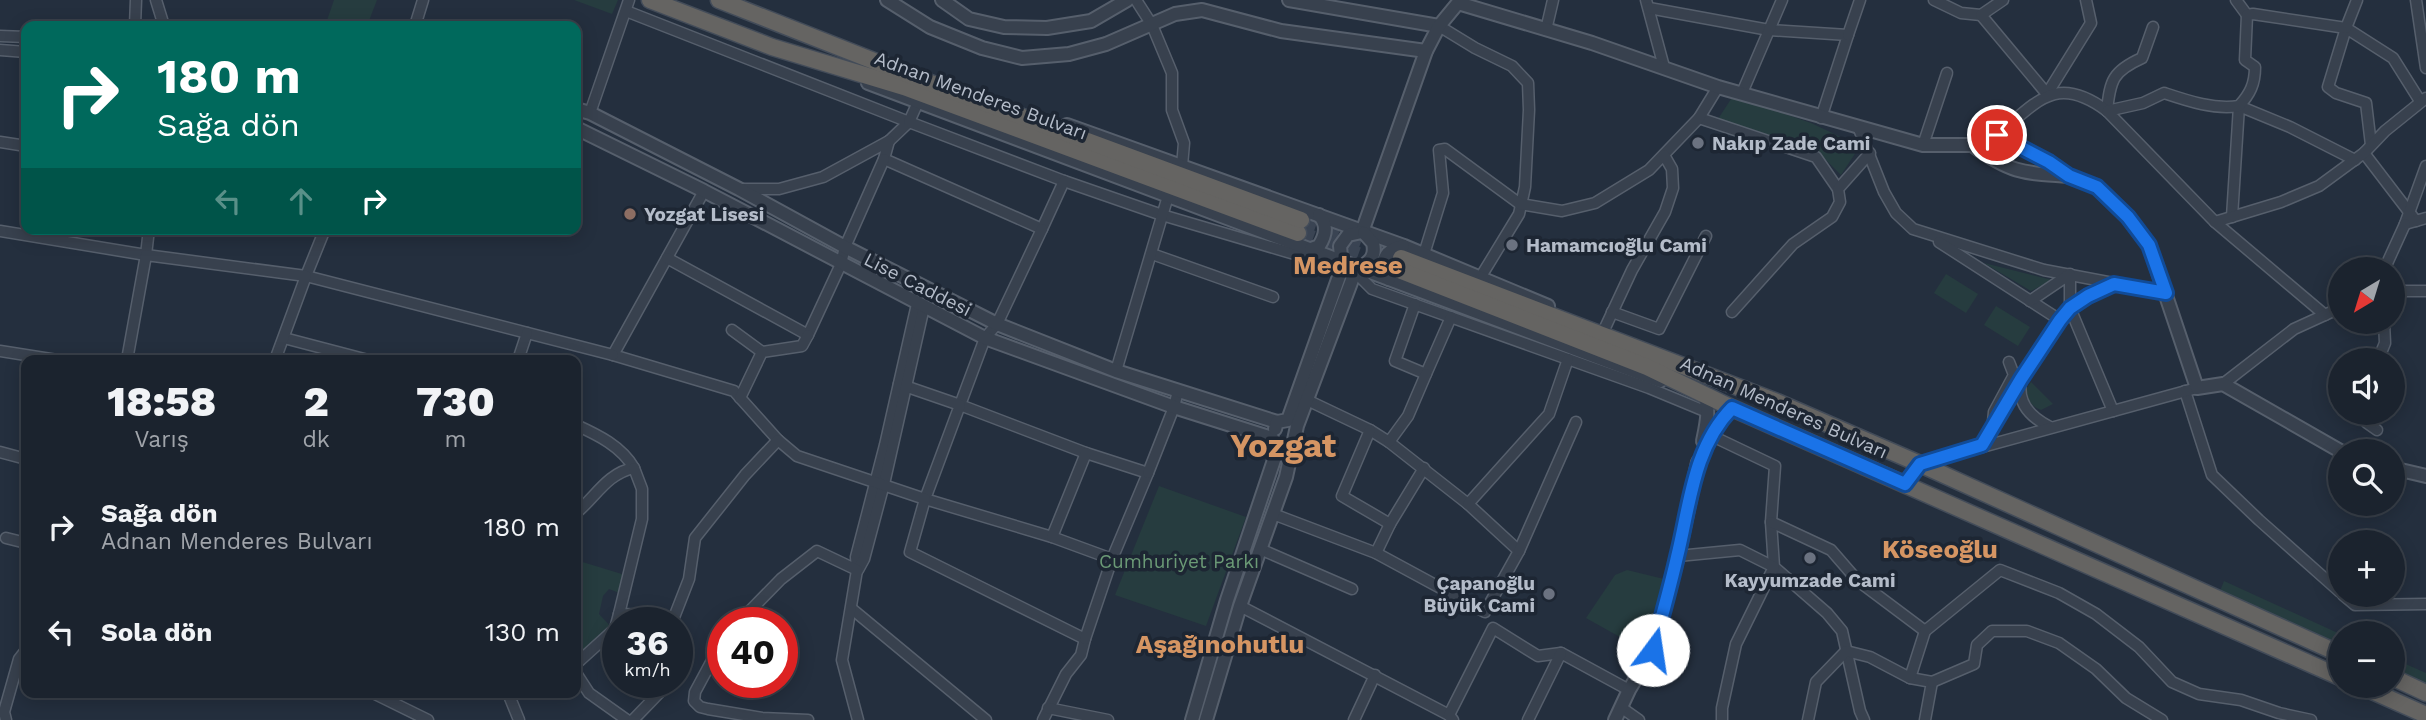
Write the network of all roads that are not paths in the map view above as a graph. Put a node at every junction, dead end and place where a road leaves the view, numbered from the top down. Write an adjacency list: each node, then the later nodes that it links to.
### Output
1 (136, 0): 27 (street)
2 (156, 0): 28 (street)
3 (423, 0): 29 (street)
4 (629, 0): 24 (street)
5 (650, 0): 39 (highway, Adnan Menderes Bulvarı)
6 (719, 0): 23 (highway, Adnan Menderes Bulvarı)
7 (887, 0): 30 (street)
8 (942, 0): 9 (street)
9 (1127, 0)
10 (1136, 0): 30 (street)
11 (1289, 0): 31 (street)
12 (1553, 0): 34 (street)
13 (1782, 0): 35 (street)
14 (1860, 0): 37 (street)
15 (1934, 0): 25 (street)
16 (2003, 0): 25 (street)
17 (2236, 0): 26 (street)
18 (2357, 0): 33 (street)
19 (2416, 0): 44 (street)
20 (1458, 1): 31 (street); 34 (street)
21 (2087, 1): 48 (street)
22 (1648, 4): 35 (street); 43 (street)
23 (745, 10): 39 (highway, Adnan Menderes Bulvarı); 71 (street)
24 (626, 11): 54 (street); 57 (street)
25 (1981, 15): 48 (street)
26 (2247, 15): 33 (street); 51 (street)
27 (135, 21)
28 (162, 21)
29 (417, 21)
30 (1152, 24): 41 (street); 71 (street)
31 (1439, 26): 41 (street); 79 (street)
32 (2153, 27): 53 (street)
33 (2346, 28): 49 (street); 66 (street)
34 (1546, 30): 43 (street)
35 (1769, 30): 37 (street); 47 (street)
36 (0, 36): 38 (street)
37 (1848, 36): 56 (street)
38 (21, 37)
39 (772, 47): 50 (street)
40 (0, 50): 42 (street)
41 (1426, 51): 89 (street)
42 (21, 52)
43 (1664, 68): 46 (street)
44 (2426, 68)
45 (1947, 73): 64 (street)
46 (1718, 87): 47 (street); 55 (street)
47 (1742, 93): 56 (street)
48 (2047, 94): 53 (street); 60 (street)
49 (2423, 100): 66 (street)
50 (918, 102): 57 (street); 78 (street)
51 (2239, 106): 53 (street); 70 (street); 83 (street)
52 (581, 110): 54 (street, Lise Caddesi)
53 (2107, 111): 85 (street)
54 (590, 113): 75 (street, Lise Caddesi)
55 (1699, 118): 68 (street); 76 (street)
56 (1821, 118): 58 (street)
57 (909, 122): 61 (street); 74 (street)
58 (1859, 129): 64 (street); 67 (street)
59 (581, 130): 77 (street, Lise Caddesi)
60 (1997, 135): 65 (street); 73 (street)
61 (889, 141): 69 (street); 75 (street)
62 (0, 142): 63 (street)
63 (21, 145)
64 (1923, 145): 65 (street)
65 (1972, 145): 73 (street)
66 (2368, 149): 70 (street); 80 (street)
67 (1870, 153): 76 (street); 91 (street)
68 (1664, 155): 79 (street); 119 (street)
69 (884, 159): 87 (street); 96 (street)
70 (2355, 160): 83 (street)
71 (1182, 166): 82 (street)
72 (2426, 166): 80 (street)
73 (2069, 176): 113 (street)
74 (1064, 181): 81 (street); 87 (street)
75 (739, 188): 96 (street, Lise Caddesi)
76 (1838, 189): 120 (street)
77 (704, 191): 102 (street); 104 (street, Lise Caddesi)
78 (1168, 196): 81 (street); 97 (street)
79 (1520, 204): 99 (street); 109 (street)
80 (2410, 212): 84 (street); 86 (street)
81 (1162, 215): 98 (street); 105 (street)
82 (1319, 215): 89 (street); 97 (street)
83 (2232, 217): 85 (street)
84 (2421, 220): 86 (street)
85 (2215, 222): 122 (street)
86 (2405, 225): 101 (street)
87 (1042, 229): 125 (street)
88 (0, 231): 90 (street)
89 (1362, 232): 103 (street); 105 (street); 106 (street)
90 (21, 234)
91 (1927, 234): 107 (street); 115 (street)
92 (24, 235): 100 (street)
93 (148, 235): 100 (street)
94 (323, 235): 108 (street)
95 (1706, 236): 119 (street)
96 (845, 247): 104 (street); 125 (street, Lise Caddesi)
97 (1311, 250): 105 (street)
98 (1152, 254): 114 (street); 142 (street)
99 (1424, 254): 103 (street); 109 (street)
100 (146, 255): 108 (street); 135 (street)
101 (2390, 257)
102 (667, 258): 129 (street); 139 (street)
103 (1398, 263): 106 (street); 149 (highway, Adnan Menderes Bulvarı); 152 (highway, Adnan Menderes Bulvarı)
104 (841, 264): 117 (street, Lise Caddesi); 129 (street)
105 (1342, 264): 106 (street); 159 (street)
106 (1358, 270): 116 (street); 151 (street)
107 (2070, 274): 110 (street); 115 (street); 118 (street)
108 (306, 276): 128 (street); 130 (street)
109 (1480, 278): 127 (street)
110 (2114, 284): 113 (street); 118 (street)
111 (2405, 291): 112 (street)
112 (2426, 291)
113 (2166, 293): 147 (street)
114 (1273, 297)
115 (2030, 301): 124 (street)
116 (1415, 304): 123 (street); 143 (street)
117 (920, 305): 131 (street, Lise Caddesi); 146 (street)
118 (2070, 308): 124 (street); 156 (street)
119 (1612, 312): 127 (street)
120 (1732, 312)
121 (2328, 314): 122 (street)
122 (2325, 315): 145 (street)
123 (1451, 317): 140 (street); 143 (street)
124 (2060, 320): 144 (street)
125 (997, 324): 131 (street); 142 (street, Lise Caddesi)
126 (732, 330): 133 (street)
127 (1604, 330): 152 (street)
128 (527, 333): 138 (street); 139 (street)
129 (808, 335): 133 (street)
130 (284, 338): 136 (street); 137 (street)
131 (985, 338): 153 (street); 154 (street, Lise Caddesi)
132 (0, 351): 134 (street)
133 (762, 352): 150 (street)
134 (25, 355)
135 (128, 355)
136 (277, 355)
137 (349, 355)
138 (520, 355)
139 (613, 355): 150 (street)
140 (1568, 359): 157 (street); 186 (street)
141 (2009, 362): 161 (street)
142 (1116, 371): 148 (street, Lise Caddesi)
143 (1426, 374): 169 (street)
144 (2021, 379): 161 (street); 163 (street)
145 (2223, 384): 147 (street); 170 (street)
146 (902, 385): 153 (street); 183 (street)
147 (2191, 390): 156 (street); 201 (street)
148 (1178, 391): 154 (street); 159 (street, Lise Caddesi)
149 (1704, 396): 155 (highway, Adnan Menderes Bulvarı); 157 (street)
150 (740, 398): 168 (street)
151 (1307, 400): 159 (street); 164 (street)
152 (1777, 402): 176 (highway, Adnan Menderes Bulvarı)
153 (960, 405): 173 (street); 185 (street)
154 (1174, 407): 167 (street, Lise Caddesi); 181 (street)
155 (1732, 408): 166 (street); 184 (highway, Adnan Menderes Bulvarı)
156 (2113, 411): 163 (street)
157 (1707, 412): 179 (street)
158 (1576, 422): 195 (street)
159 (1288, 423): 167 (street); 174 (street)
160 (2370, 425): 165 (street)
161 (1993, 426): 171 (street)
162 (581, 427): 177 (street)
163 (2050, 427): 171 (street)
164 (1370, 430): 169 (street); 190 (street)
165 (2377, 430)
166 (1710, 435): 179 (street); 189 (street)
167 (1272, 438): 174 (street)
168 (778, 440): 183 (street); 207 (street)
169 (1389, 442): 178 (street)
170 (2328, 444)
171 (1982, 445): 176 (street)
172 (0, 452): 175 (street)
173 (1086, 453): 181 (street); 191 (street)
174 (1282, 456): 188 (street); 247 (street)
175 (21, 458)
176 (1920, 464): 184 (street); 215 (highway, Adnan Menderes Bulvarı)
177 (634, 468): 187 (street); 206 (street)
178 (1424, 468): 186 (street); 190 (street)
179 (1697, 469): 197 (street)
180 (2405, 471): 182 (street)
181 (1148, 473): 198 (street)
182 (2426, 476)
183 (880, 483): 185 (street); 200 (street)
184 (1905, 484): 221 (highway, Adnan Menderes Bulvarı)
185 (925, 499): 191 (street); 213 (street)
186 (1468, 504): 195 (street)
187 (581, 507)
188 (1273, 514): 194 (street); 196 (street)
189 (1771, 522): 199 (street); 212 (street)
190 (1390, 524): 196 (street)
191 (1052, 537): 198 (street)
192 (2, 539): 193 (street)
193 (21, 542)
194 (1260, 549): 202 (street); 205 (street)
195 (1518, 551): 210 (street)
196 (1376, 553): 210 (street)
197 (1678, 556): 199 (street); 227 (street)
198 (1112, 559): 213 (street)
199 (1774, 567): 216 (street); 253 (street)
200 (858, 570): 208 (street); 209 (street)
201 (2328, 582)
202 (1352, 589)
203 (2426, 604): 204 (street)
204 (2405, 605)
205 (1240, 606): 222 (street); 248 (street)
206 (621, 607)
207 (678, 607)
208 (754, 607)
209 (852, 609): 243 (street); 244 (street)
210 (1485, 612): 211 (street)
211 (1493, 628): 217 (street); 236 (street)
212 (1925, 631): 223 (street); 258 (street)
213 (1085, 639): 233 (street)
214 (602, 641): 219 (street)
215 (2328, 649)
216 (1846, 651): 223 (street); 254 (street); 255 (street)
217 (1561, 653): 227 (street); 250 (street)
218 (21, 656): 237 (street)
219 (581, 660)
220 (707, 670): 242 (street)
221 (2328, 672)
222 (1375, 676): 236 (street); 249 (street)
223 (1910, 678): 225 (street)
224 (581, 680): 240 (street)
225 (1932, 681): 256 (street); 257 (street)
226 (2405, 683): 228 (highway)
227 (1629, 690): 234 (street)
228 (2426, 693)
229 (383, 698): 238 (street)
230 (510, 698): 239 (street)
231 (654, 698): 241 (street)
232 (2388, 698): 235 (highway)
233 (1048, 708): 245 (street); 246 (street)
234 (1622, 708): 251 (street); 252 (street)
235 (2426, 715)
236 (1451, 717)
237 (6, 720)
238 (428, 720)
239 (519, 720)
240 (627, 720)
241 (633, 720)
242 (808, 720)
243 (858, 720)
244 (986, 720)
245 (1043, 720)
246 (1108, 720)
247 (1192, 720)
248 (1206, 720)
249 (1354, 720)
250 (1528, 720)
251 (1615, 720)
252 (1639, 720)
253 (1722, 720)
254 (1808, 720)
255 (1864, 720)
256 (1924, 720)
257 (2162, 720)
258 (2311, 720)

